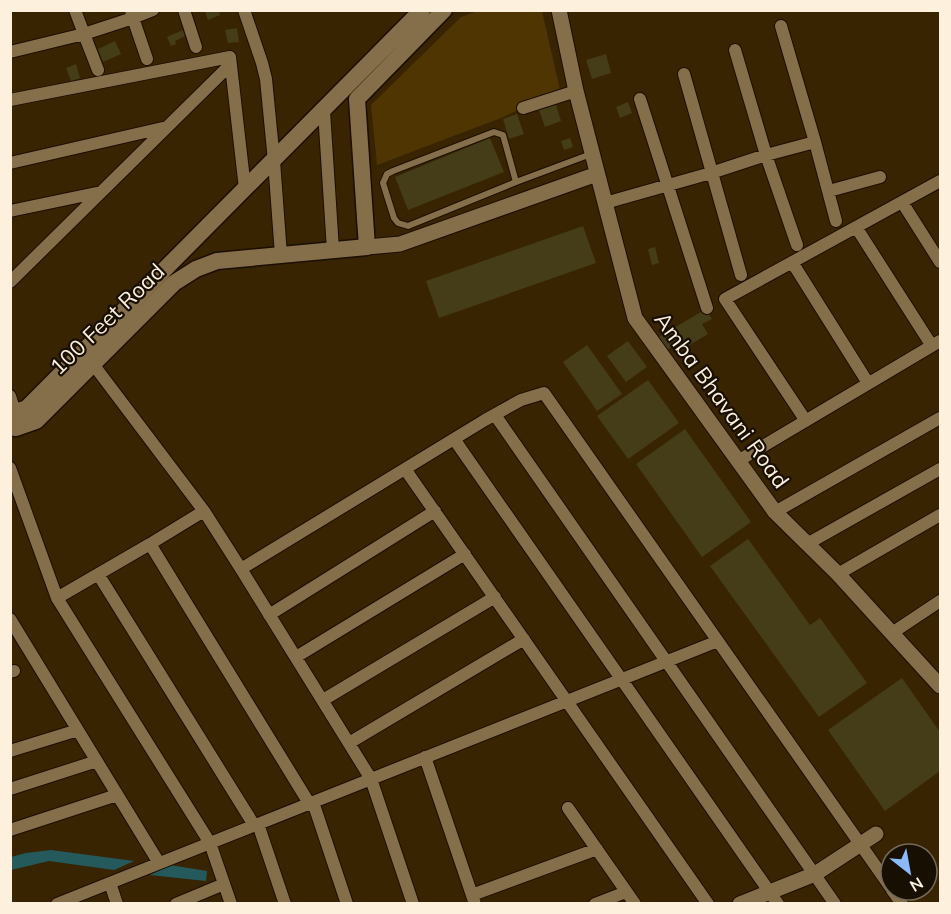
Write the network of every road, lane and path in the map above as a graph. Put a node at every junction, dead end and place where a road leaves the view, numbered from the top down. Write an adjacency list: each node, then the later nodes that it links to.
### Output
1 (75, 10): 10 (street)
2 (153, 10): 8 (street)
3 (184, 10): 11 (street)
4 (244, 10): 27 (street)
5 (423, 10): 22 (main road, 100 Feet Road)
6 (444, 10): 44 (main road)
7 (560, 10): 18 (street, Amba Bhavani Road)
8 (132, 14): 10 (street); 14 (street)
9 (781, 26): 24 (street)
10 (84, 34): 13 (street); 16 (street)
11 (196, 47)
12 (735, 50): 26 (street)
13 (10, 52)
14 (147, 59)
15 (231, 64): 20 (street); 23 (street); 35 (street)
16 (98, 70)
17 (684, 74): 29 (street)
18 (576, 91): 21 (street); 25 (street, Amba Bhavani Road)
19 (640, 99): 34 (street)
20 (10, 100)
21 (523, 108)
22 (324, 111): 27 (main road, 100 Feet Road); 45 (street)
23 (168, 126): 28 (street); 36 (street)
24 (815, 142): 26 (street); 37 (street)
25 (591, 154): 30 (street, Amba Bhavani Road); 33 (lane)
26 (766, 155): 29 (street); 43 (street)
27 (274, 160): 35 (main road, 100 Feet Road); 46 (street)
28 (10, 163)
29 (711, 173): 34 (street); 49 (street)
30 (597, 174): 39 (street, Amba Bhavani Road); 44 (street)
31 (880, 177): 37 (street)
32 (940, 181): 38 (street)
33 (516, 182): 33 (lane)
34 (668, 184): 39 (street); 51 (street)
35 (245, 189): 55 (main road, 100 Feet Road)
36 (102, 191): 40 (street); 50 (street)
37 (829, 191): 41 (street)
38 (902, 202): 42 (street); 48 (street)
39 (605, 203): 60 (street, Amba Bhavani Road)
40 (10, 211)
41 (836, 221)
42 (856, 227): 47 (street); 52 (street)
43 (797, 245)
44 (367, 247): 45 (main road, 100 Feet Road)
45 (333, 250): 46 (main road, 100 Feet Road)
46 (281, 255): 53 (main road, 100 Feet Road)
47 (792, 262): 54 (street); 58 (street)
48 (940, 262)
49 (741, 275)
50 (10, 282)
51 (706, 308)
52 (936, 343): 54 (street)
53 (93, 364): 55 (main road, 100 Feet Road); 64 (street)
54 (868, 384): 58 (street)
55 (12, 412)
56 (495, 415): 59 (street); 81 (street); 83 (street)
57 (940, 418): 66 (street)
58 (806, 421): 60 (street)
59 (454, 439): 62 (street); 84 (street)
60 (738, 461): 66 (street, Amba Bhavani Road)
61 (10, 468): 75 (street)
62 (405, 469): 65 (street); 71 (street)
63 (940, 469): 69 (street)
64 (204, 511): 68 (street); 71 (street)
65 (435, 511): 70 (street); 77 (street)
66 (775, 512): 69 (street, Amba Bhavani Road)
67 (940, 515): 73 (street)
68 (150, 544): 72 (street); 96 (street)
69 (807, 544): 73 (street, Amba Bhavani Road)
70 (465, 554): 74 (street); 82 (street)
71 (241, 569): 77 (street)
72 (98, 574): 75 (street); 98 (street)
73 (838, 574): 79 (street, Amba Bhavani Road)
74 (495, 597): 80 (street); 86 (street)
75 (57, 598): 101 (street)
76 (940, 601): 79 (street)
77 (269, 615): 82 (street)
78 (10, 619): 88 (street)
79 (892, 633): 85 (street, Amba Bhavani Road)
80 (524, 639): 87 (street); 89 (street)
81 (718, 641): 83 (street); 102 (street)
82 (296, 657): 86 (street)
83 (667, 662): 84 (street); 106 (street)
84 (622, 680): 87 (street); 110 (street)
85 (940, 686)
86 (322, 700): 89 (street)
87 (567, 701): 91 (street); 121 (street)
88 (78, 730): 90 (street); 92 (street)
89 (349, 743): 93 (street)
90 (10, 751)
91 (425, 758): 93 (street); 111 (street)
92 (97, 761): 94 (street); 95 (street)
93 (371, 779): 96 (street); 118 (street)
94 (10, 789)
95 (117, 795): 99 (street); 104 (street)
96 (311, 803): 98 (street); 117 (street)
97 (568, 808): 103 (street)
98 (256, 825): 101 (street); 116 (street)
99 (10, 830)
100 (876, 834): 102 (street)
101 (210, 843): 104 (street); 108 (street)
102 (860, 844): 105 (street); 106 (street)
103 (597, 849): 109 (street); 111 (street)
104 (159, 863): 107 (street)
105 (879, 871)
106 (815, 874): 110 (street); 123 (street)
107 (110, 883): 112 (street); 113 (street)
108 (224, 884): 114 (street); 115 (street)
109 (626, 892): 119 (street); 120 (street)
110 (774, 898): 122 (street)
111 (474, 899)
112 (57, 903)
113 (117, 903)
114 (180, 903)
115 (231, 903)
116 (285, 903)
117 (348, 903)
118 (413, 903)
119 (595, 903)
120 (634, 903)
121 (708, 903)
122 (740, 903)
123 (836, 903)

